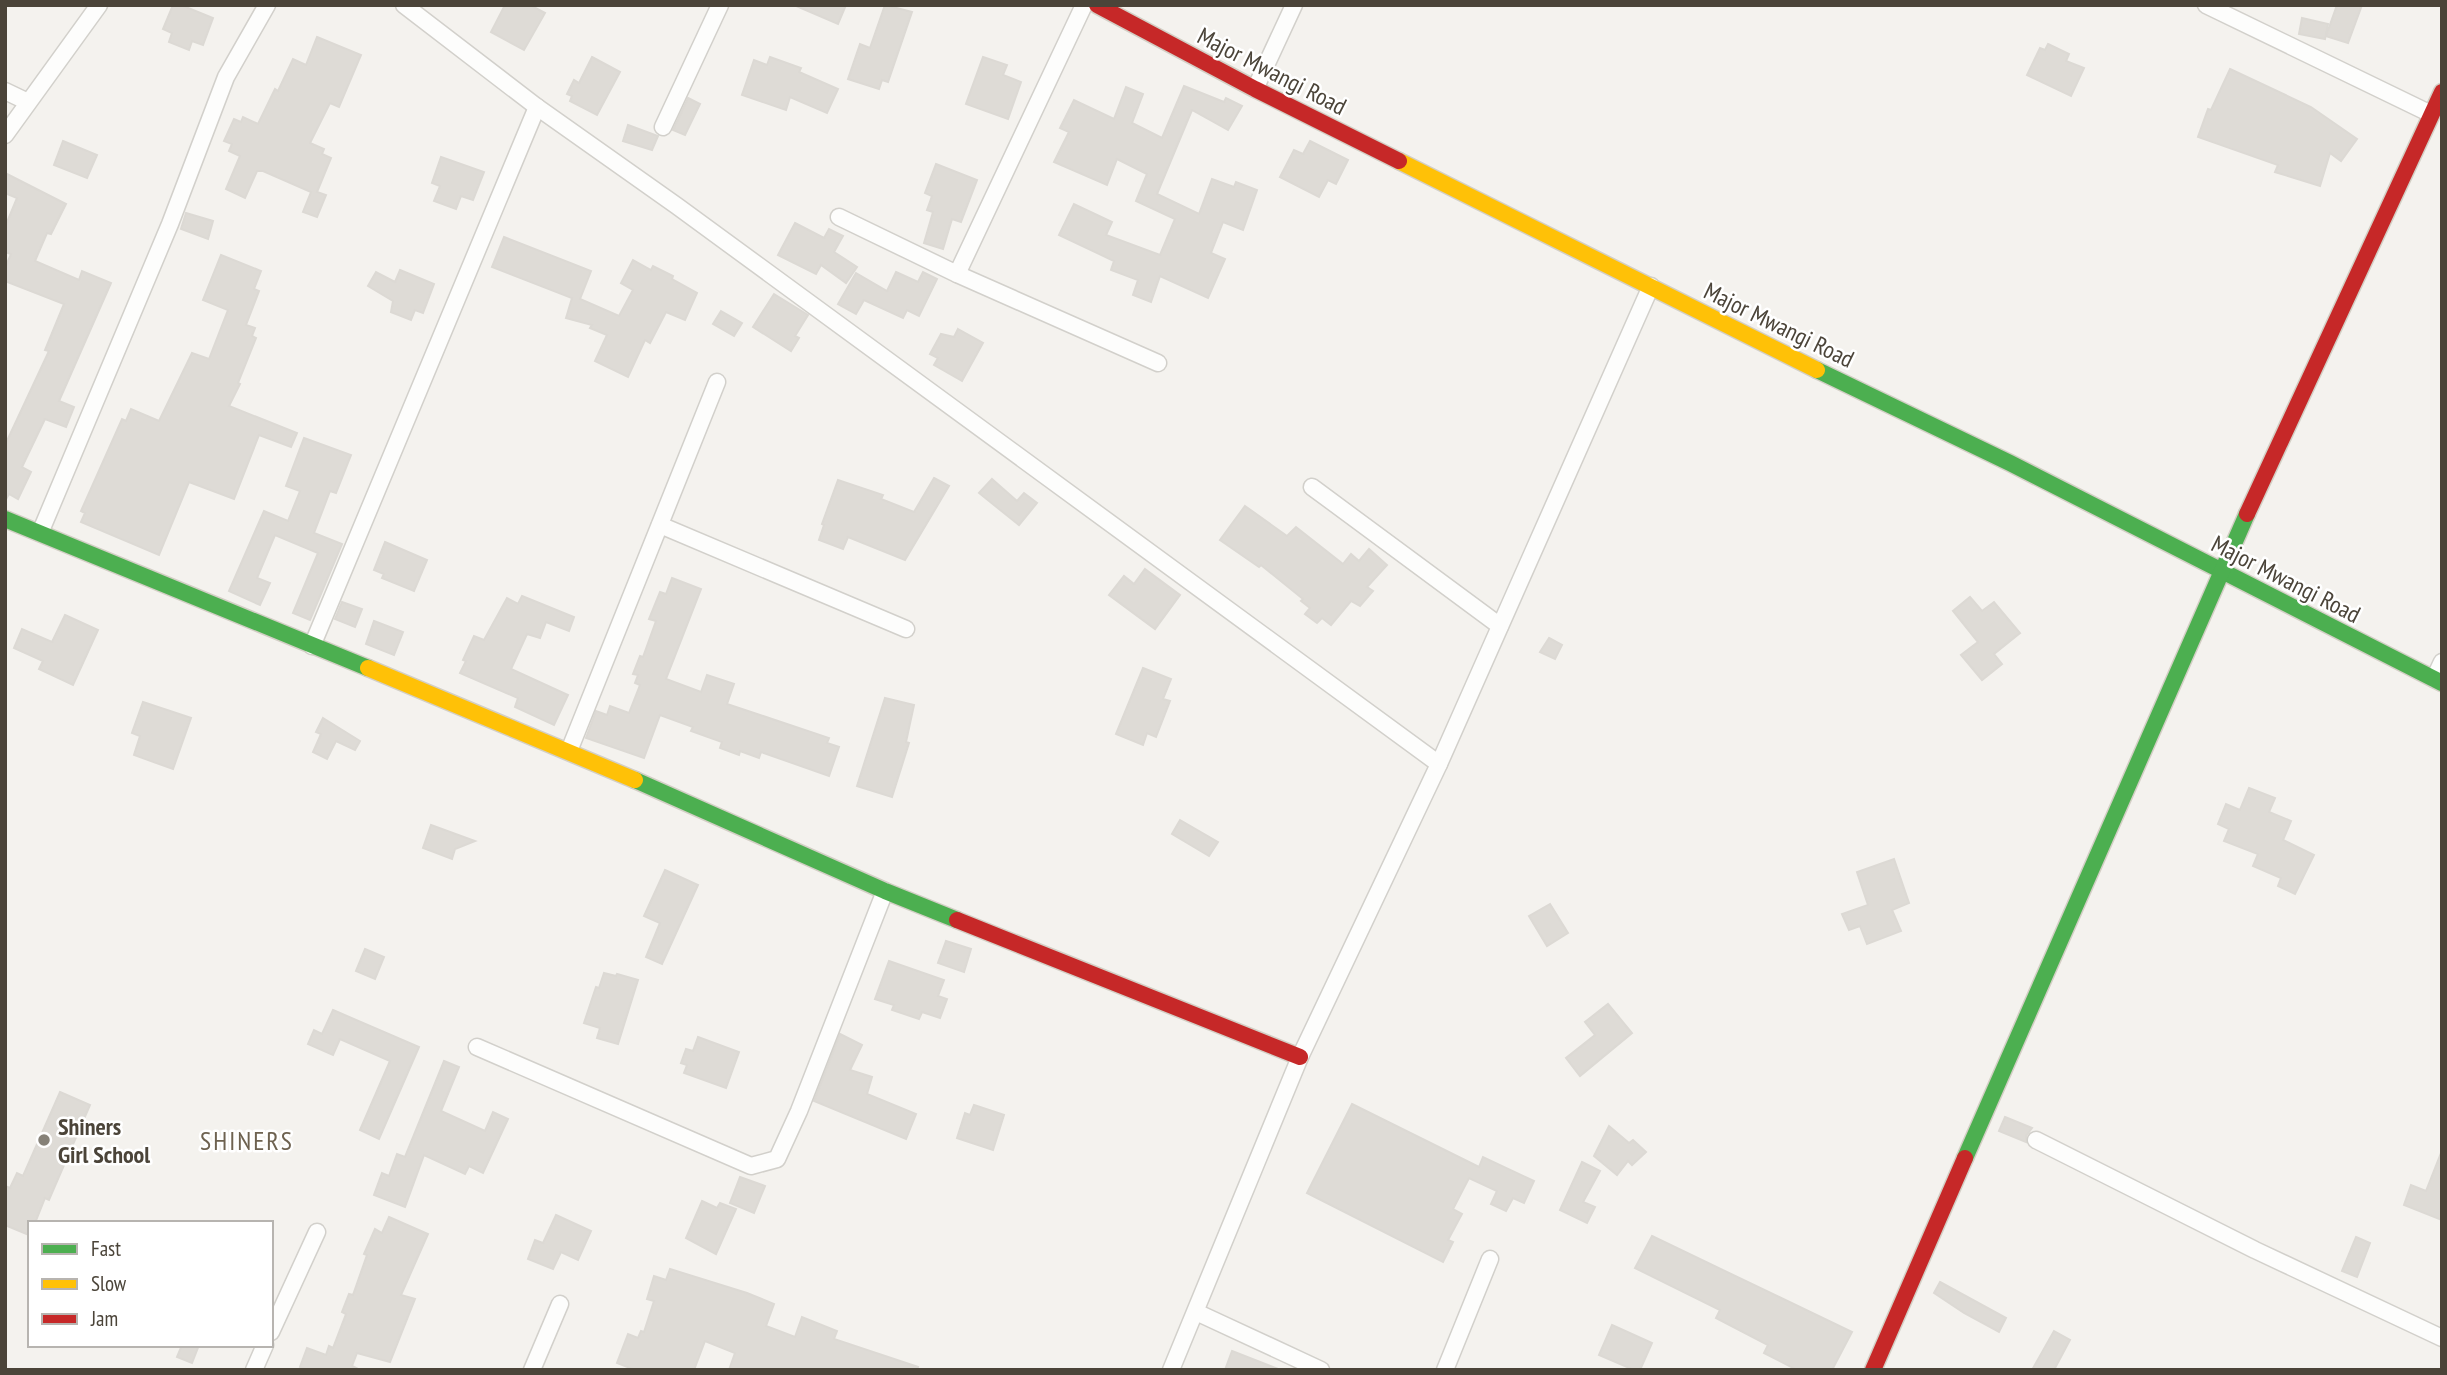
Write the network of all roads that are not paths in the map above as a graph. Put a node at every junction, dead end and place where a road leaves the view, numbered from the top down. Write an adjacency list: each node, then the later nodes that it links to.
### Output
1 (99, 5): 12 (street)
2 (267, 5): 25 (street)
3 (404, 5): 13 (street)
4 (720, 5): 15 (street)
5 (1084, 5): 18 (street)
6 (1097, 5): 9 (street, Major Mwangi Road)
7 (1294, 5): 9 (street)
8 (2206, 5): 14 (street)
9 (1255, 89): 19 (street, Major Mwangi Road)
10 (5, 92): 12 (street)
11 (2442, 92): 14 (street)
12 (28, 102): 16 (street)
13 (537, 107): 29 (street); 33 (street)
14 (2431, 114): 26 (street)
15 (663, 127)
16 (5, 135)
17 (839, 217): 18 (street)
18 (957, 274): 20 (street)
19 (1651, 286): 26 (street, Major Mwangi Road); 27 (street)
20 (1158, 363)
21 (717, 382): 24 (street)
22 (1312, 487): 27 (street)
23 (5, 519): 25 (street)
24 (660, 525): 28 (street); 32 (street)
25 (40, 533): 29 (street)
26 (2220, 572): 31 (street, Major Mwangi Road); 50 (street)
27 (1500, 626): 33 (street)
28 (905, 629)
29 (312, 646): 32 (street)
30 (2442, 662): 31 (street)
31 (2438, 681)
32 (569, 751): 34 (street)
33 (1439, 764): 36 (street)
34 (885, 891): 35 (street); 36 (street)
35 (477, 1047)
36 (1300, 1058): 41 (street)
37 (2036, 1140): 43 (street)
38 (317, 1232): 42 (street)
39 (1490, 1259): 49 (street)
40 (560, 1304): 46 (street)
41 (1196, 1312): 47 (street); 48 (street)
42 (273, 1328)
43 (2442, 1338)
44 (264, 1347): 45 (street)
45 (254, 1370)
46 (532, 1370)
47 (1171, 1370)
48 (1321, 1370)
49 (1445, 1370)
50 (1873, 1370)

